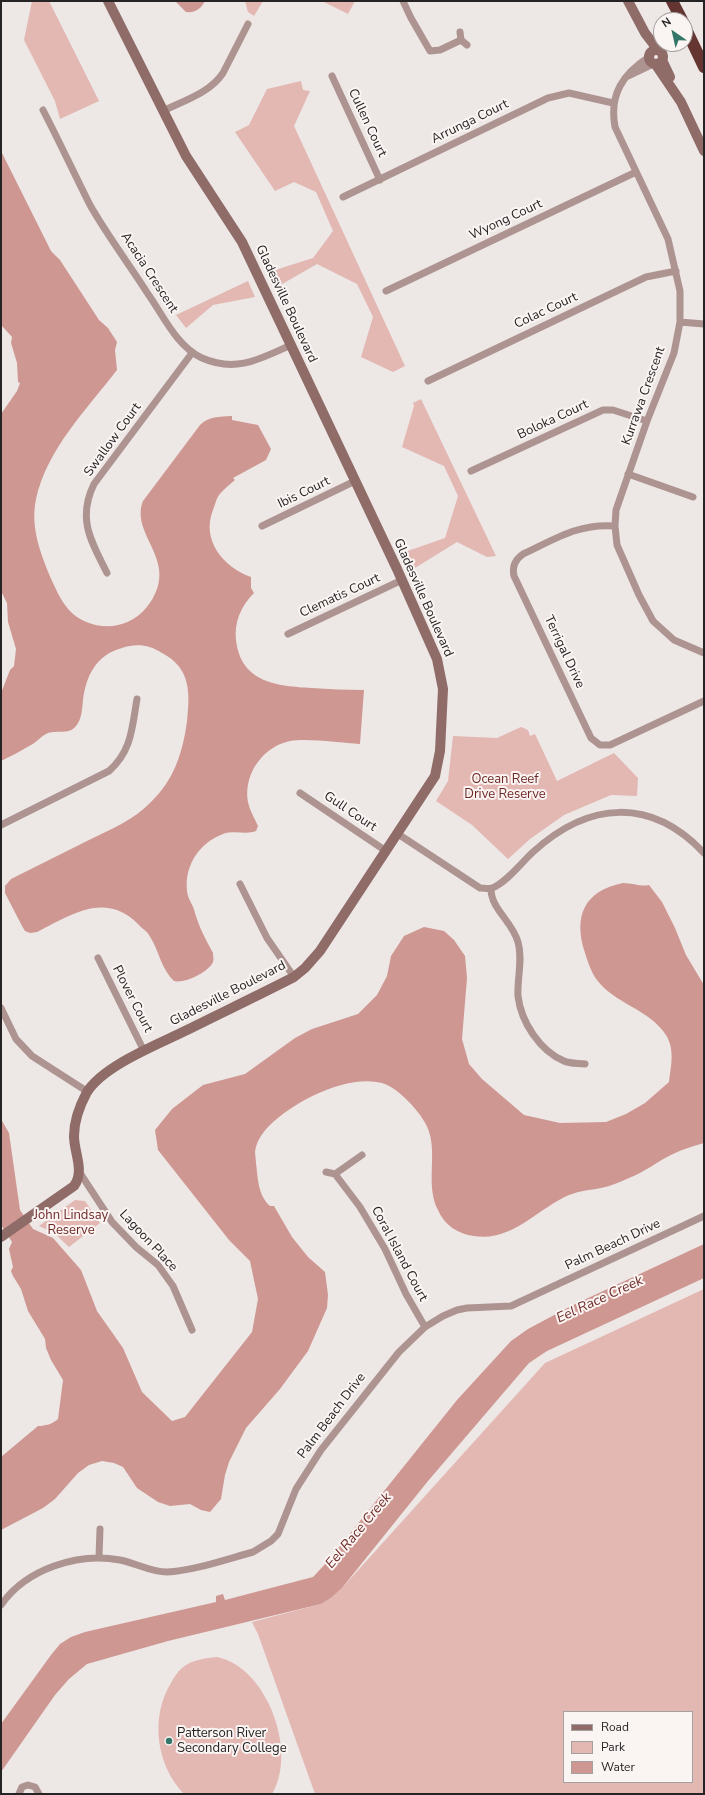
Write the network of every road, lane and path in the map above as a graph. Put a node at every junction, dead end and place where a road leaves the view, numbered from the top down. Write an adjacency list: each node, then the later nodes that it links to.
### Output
1 (108, 1): 14 (street, Gladesville Boulevard)
2 (403, 1): 8 (street)
3 (628, 1): 9 (street)
4 (672, 1): 5 (highway)
5 (678, 12)
6 (248, 24): 14 (street)
7 (693, 44): 10 (highway)
8 (467, 45)
9 (654, 58): 12 (street, Kurrawa Crescent); 15 (street)
10 (704, 67)
11 (332, 76): 17 (street, Cullen Court)
12 (613, 102): 16 (street, Kurrawa Crescent); 17 (street, Arrunga Court)
13 (43, 110): 24 (street, Acacia Crescent)
14 (163, 111): 23 (street, Gladesville Boulevard)
15 (704, 150)
16 (636, 172): 19 (street, Kurrawa Crescent); 20 (street, Wyong Court)
17 (380, 180): 18 (street, Arrunga Court)
18 (342, 197)
19 (676, 271): 21 (street, Kurrawa Crescent); 25 (street, Colac Court)
20 (386, 290)
21 (680, 322): 22 (street); 26 (street, Kurrawa Crescent)
22 (704, 324)
23 (291, 345): 24 (street, Acacia Crescent); 29 (street, Gladesville Boulevard)
24 (192, 353): 33 (street, Swallow Court)
25 (428, 381)
26 (646, 420): 27 (street, Boloka Court); 28 (street, Kurrawa Crescent)
27 (471, 471)
28 (628, 474): 30 (street); 32 (street, Kurrawa Crescent)
29 (355, 482): 31 (street, Ibis Court); 34 (street, Gladesville Boulevard)
30 (692, 497)
31 (262, 526)
32 (615, 526): 36 (street, Kurrawa Crescent); 38 (street, Terrigal Drive)
33 (107, 573)
34 (402, 580): 35 (street, Clematis Court); 41 (street, Gladesville Boulevard)
35 (288, 634)
36 (704, 653)
37 (137, 699): 40 (street)
38 (704, 701)
39 (300, 794): 42 (street, Gull Court)
40 (1, 825)
41 (398, 834): 42 (street, Gladesville Boulevard); 45 (street)
42 (386, 851): 47 (street, Gladesville Boulevard)
43 (704, 853): 45 (street)
44 (240, 884): 47 (street)
45 (491, 888): 50 (street)
46 (98, 958): 49 (street, Plover Court)
47 (294, 977): 49 (street, Gladesville Boulevard)
48 (1, 1008): 51 (street)
49 (144, 1051): 51 (street, Gladesville Boulevard)
50 (585, 1064)
51 (88, 1092): 54 (street, Gladesville Boulevard)
52 (362, 1155): 55 (street)
53 (326, 1172): 55 (street)
54 (80, 1173): 57 (street); 59 (street, Lagoon Place)
55 (335, 1174): 58 (street, Coral Island Court)
56 (704, 1216): 58 (street, Palm Beach Drive)
57 (4, 1235)
58 (425, 1328): 61 (street, Palm Beach Drive)
59 (192, 1330)
60 (100, 1529): 61 (street)
61 (99, 1557): 62 (street, Palm Beach Drive)
62 (1, 1605)
63 (19, 1794): 64 (street)
64 (39, 1794)

